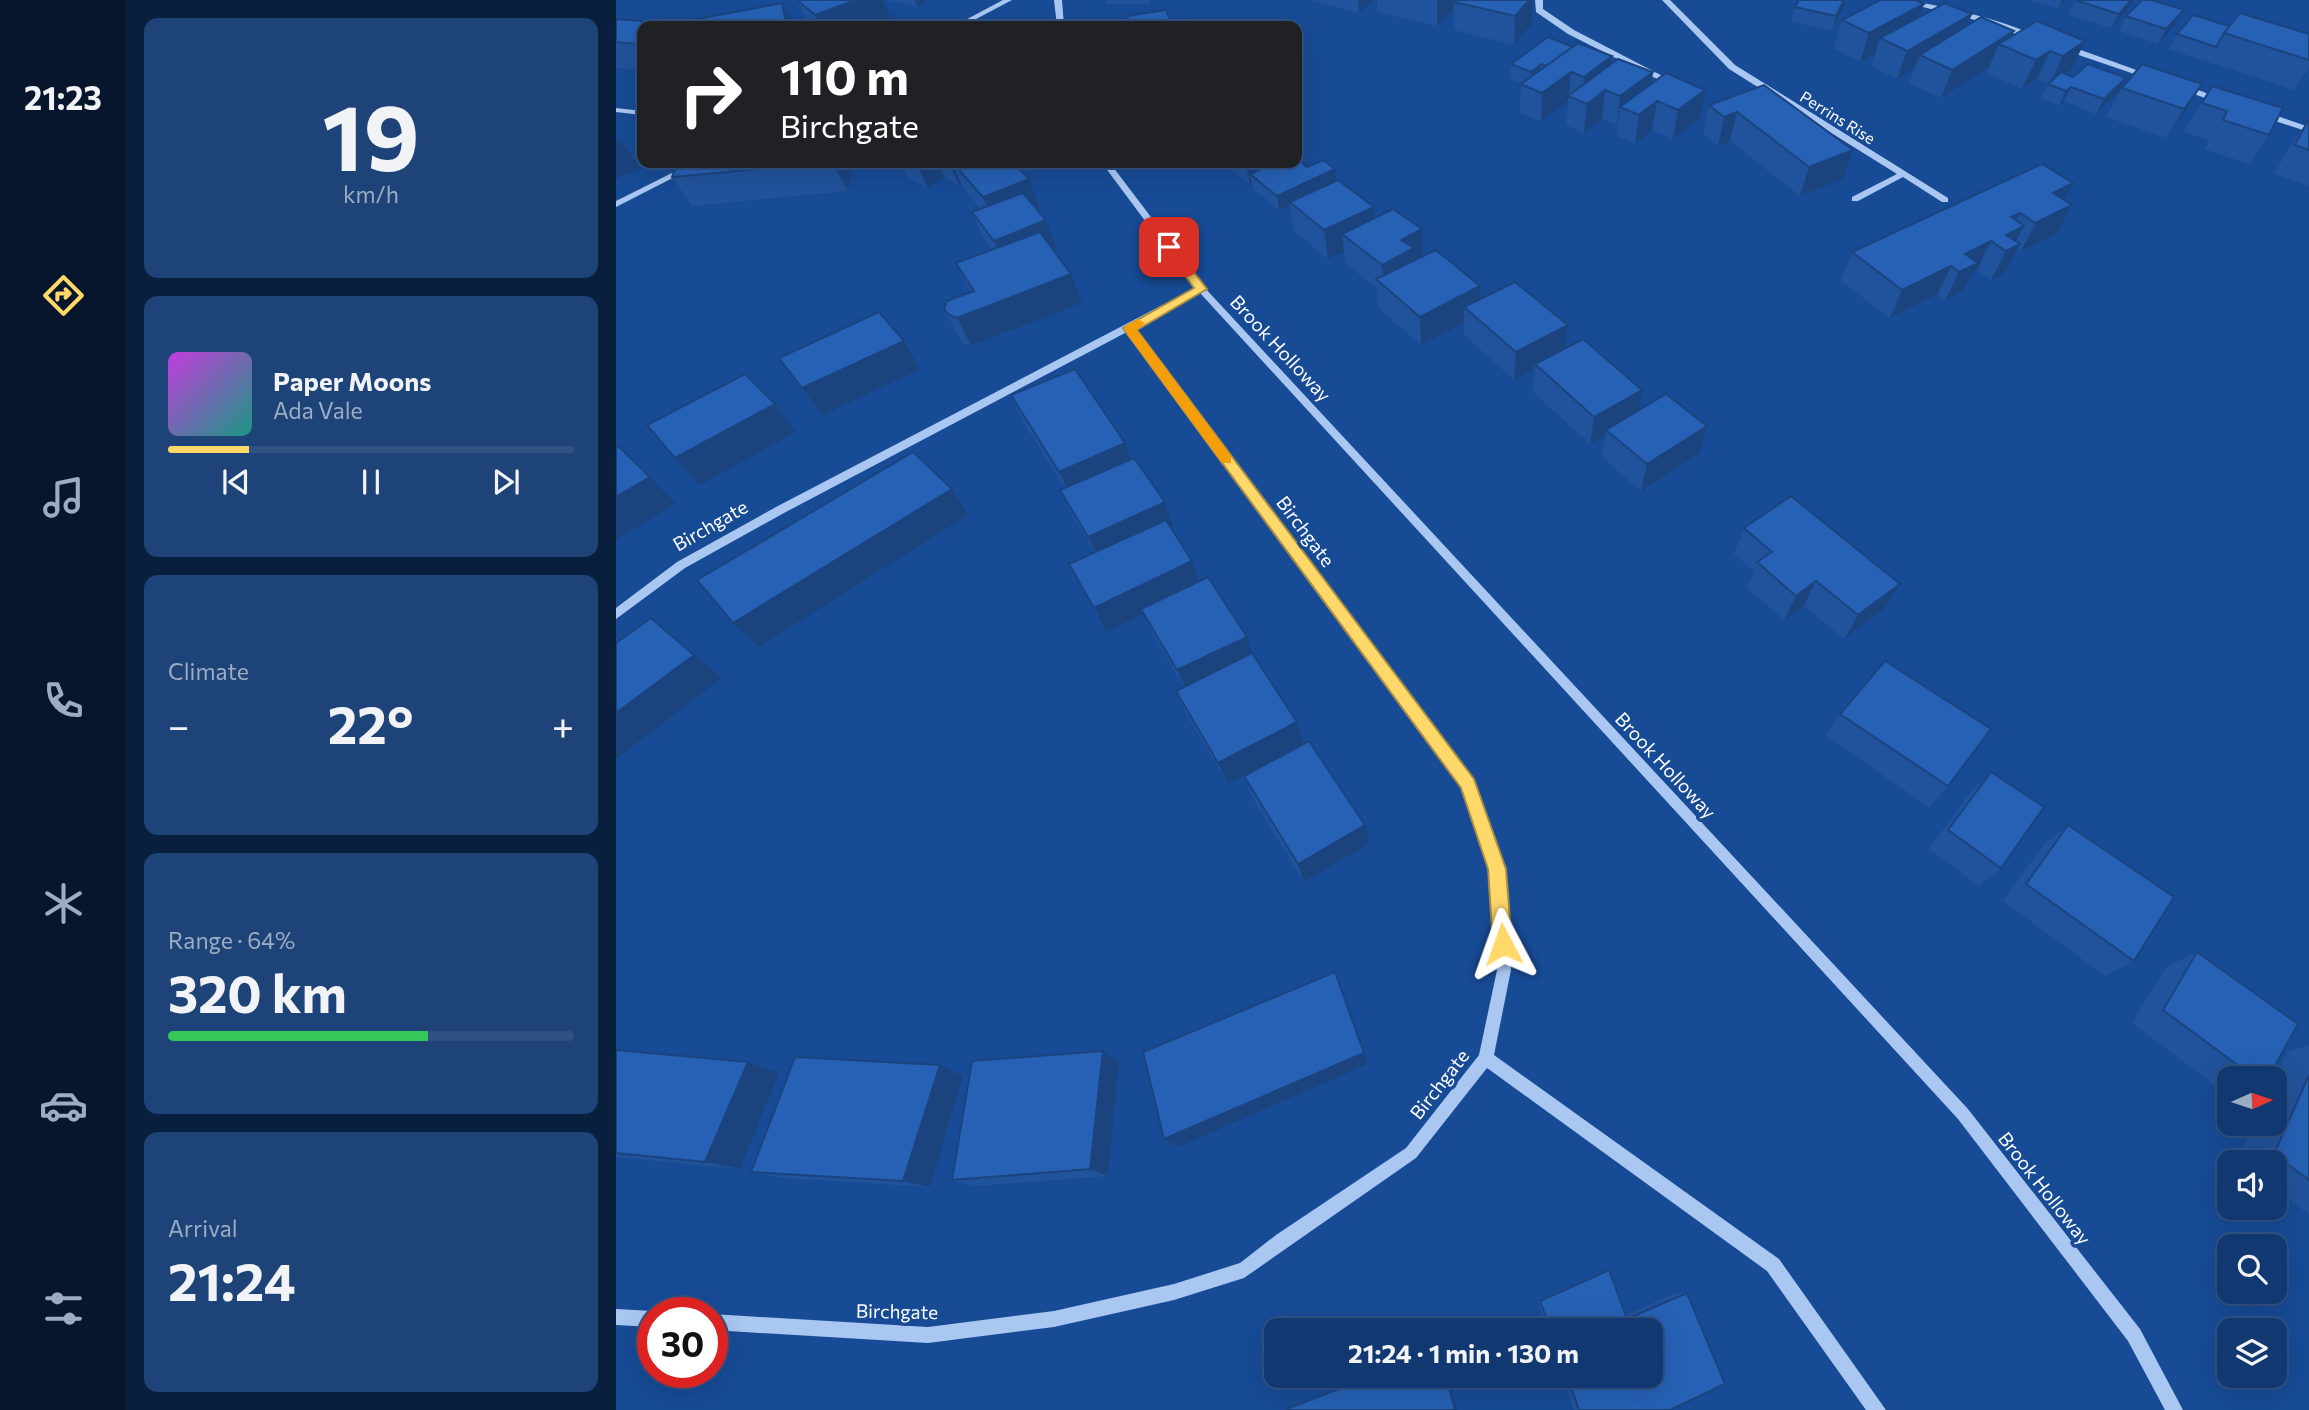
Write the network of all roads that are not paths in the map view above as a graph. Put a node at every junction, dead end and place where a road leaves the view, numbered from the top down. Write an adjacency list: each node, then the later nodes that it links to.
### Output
1 (1008, 0): 6 (street)
2 (1058, 0): 7 (street)
3 (1539, 0): 12 (street)
4 (1666, 0): 20 (street, Perrins Rise)
5 (1899, 0): 8 (street)
6 (968, 21)
7 (1060, 21)
8 (2042, 40)
9 (2055, 44): 10 (street)
10 (2160, 79)
11 (2173, 84): 13 (street)
12 (1686, 90)
13 (2238, 106)
14 (616, 110): 16 (street)
15 (2251, 110): 17 (street)
16 (637, 112)
17 (2309, 130)
18 (688, 168): 23 (street)
19 (1110, 168): 24 (street, Brook Holloway)
20 (1903, 174): 21 (street); 22 (street, Perrins Rise)
21 (1855, 199)
22 (1945, 200)
23 (616, 204)
24 (1201, 289): 25 (street, Birchgate); 32 (street, Brook Holloway)
25 (1129, 328): 26 (street, Birchgate); 27 (street, Birchgate)
26 (616, 614)
27 (1486, 1058): 30 (street, Birchgate); 31 (street)
28 (616, 1317): 29 (street)
29 (637, 1318)
30 (728, 1323)
31 (1877, 1410)
32 (2174, 1410)

